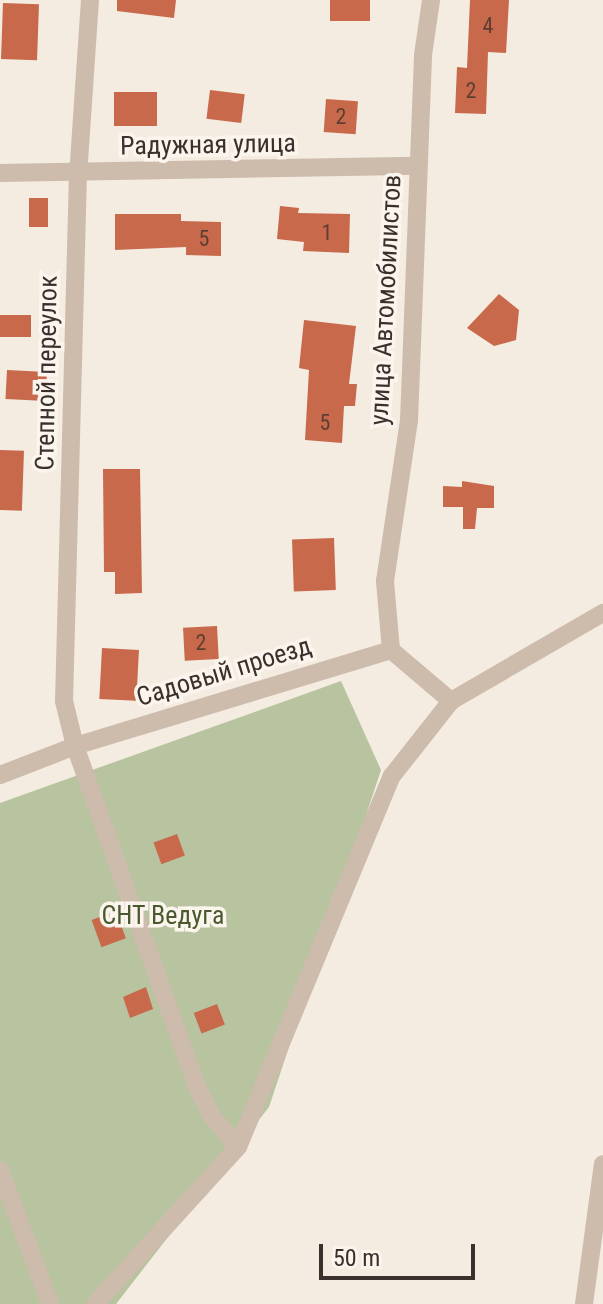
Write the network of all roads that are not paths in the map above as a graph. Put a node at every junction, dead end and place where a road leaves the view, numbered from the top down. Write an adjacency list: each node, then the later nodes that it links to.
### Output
1 (90, 0): 5 (street, Степной переулок)
2 (431, 0): 3 (street, улица Автомобилистов)
3 (418, 166): 5 (street, Радужная улица); 7 (street, улица Автомобилистов)
4 (0, 173): 5 (street, Радужная улица)
5 (78, 174): 9 (street, Степной переулок)
6 (603, 613): 8 (street)
7 (391, 650): 8 (street); 9 (street, Садовый проезд)
8 (451, 701): 11 (street)
9 (75, 746): 10 (street, Садовый проезд); 11 (street, Степной переулок)
10 (0, 775)
11 (238, 1147): 15 (street)
12 (603, 1164): 16 (street)
13 (0, 1170): 14 (street)
14 (50, 1304)
15 (95, 1304)
16 (584, 1304)

